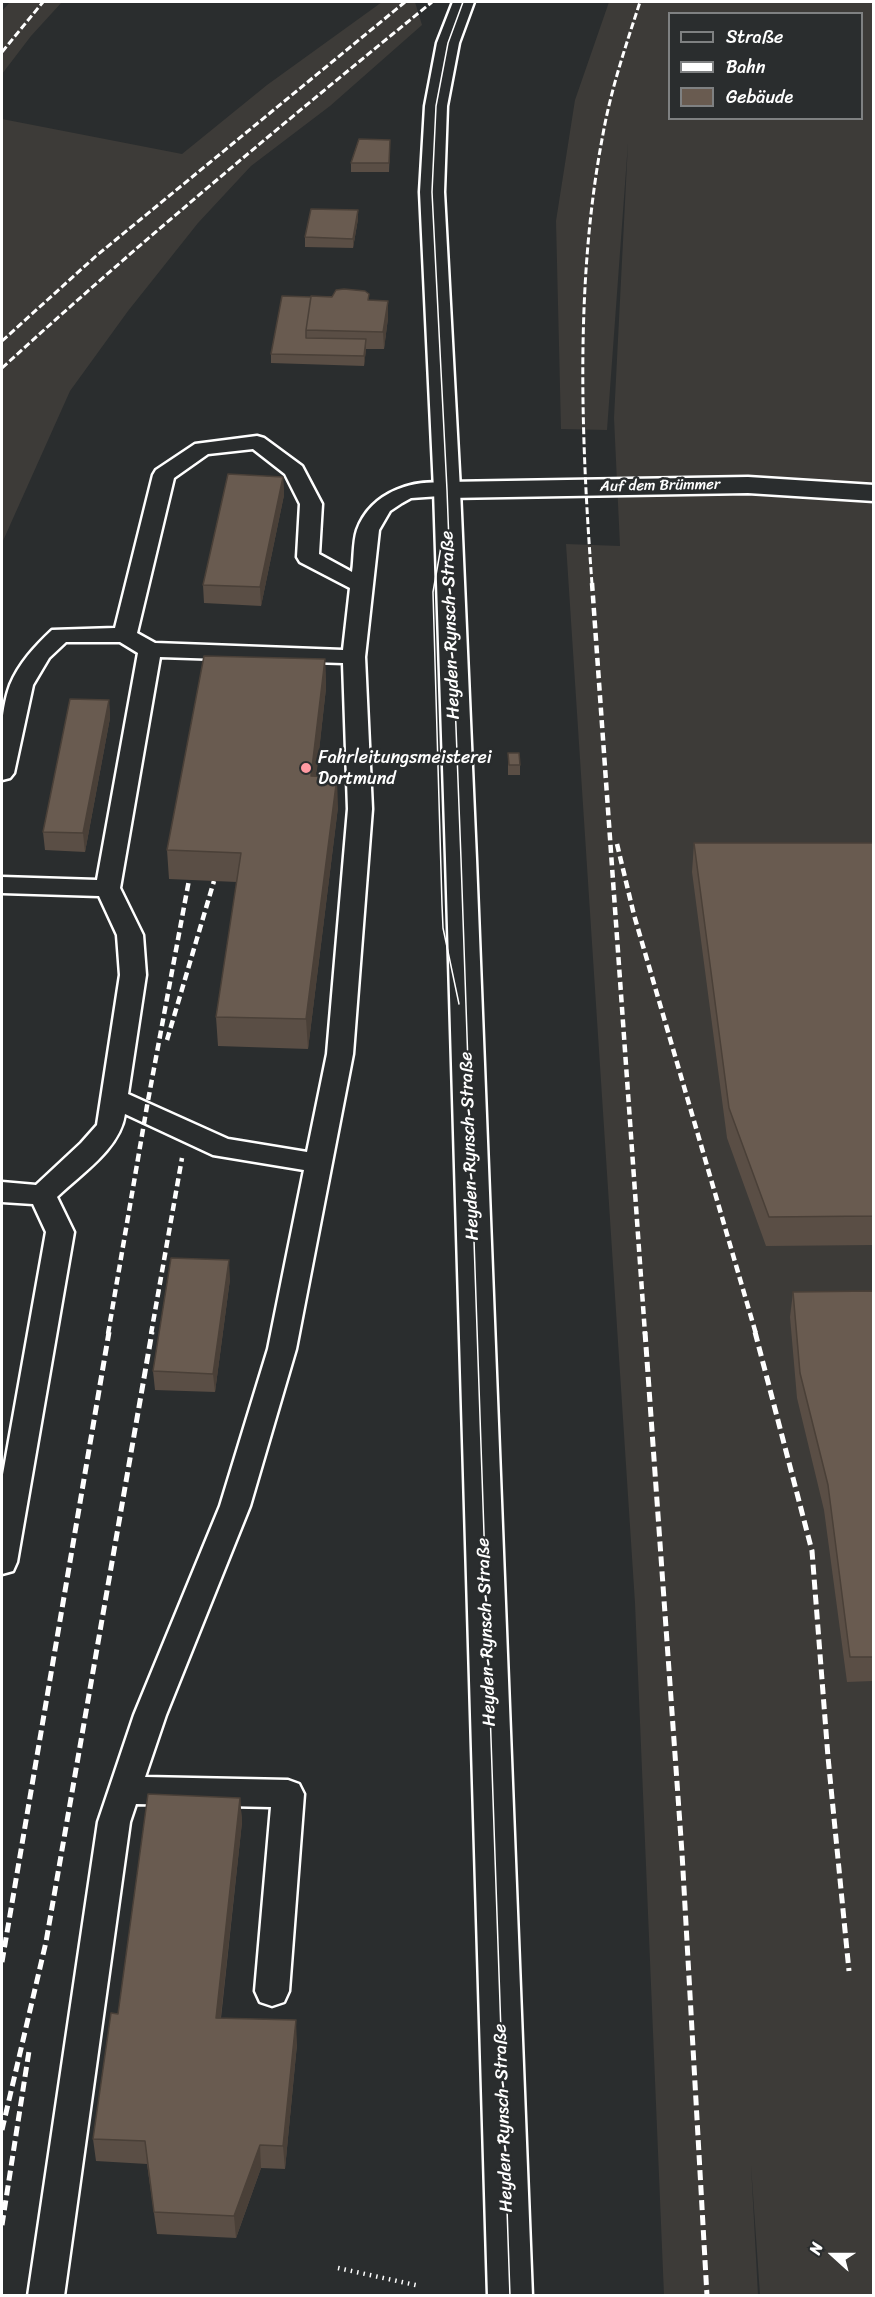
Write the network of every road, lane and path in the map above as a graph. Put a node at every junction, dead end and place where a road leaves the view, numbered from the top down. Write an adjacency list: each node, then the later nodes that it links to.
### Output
1 (463, 2): 2 (main road, Heyden-Rynsch-Straße)
2 (447, 490): 3 (main road, Auf dem Brümmer); 4 (lane); 21 (main road, Heyden-Rynsch-Straße)
3 (873, 492)
4 (361, 585): 5 (lane); 7 (lane)
5 (125, 635): 6 (lane); 8 (lane)
6 (150, 650): 7 (lane); 10 (lane)
7 (354, 657): 12 (lane)
8 (2, 773)
9 (2, 885): 10 (lane)
10 (108, 888): 11 (lane)
11 (114, 1098): 12 (lane); 14 (lane)
12 (319, 1163): 16 (lane)
13 (2, 1192): 14 (lane)
14 (42, 1195): 15 (lane)
15 (2, 1562)
16 (124, 1790): 17 (lane); 20 (lane)
17 (272, 1991)
18 (338, 2268): 19 (path)
19 (420, 2286)
20 (46, 2295)
21 (510, 2295)

